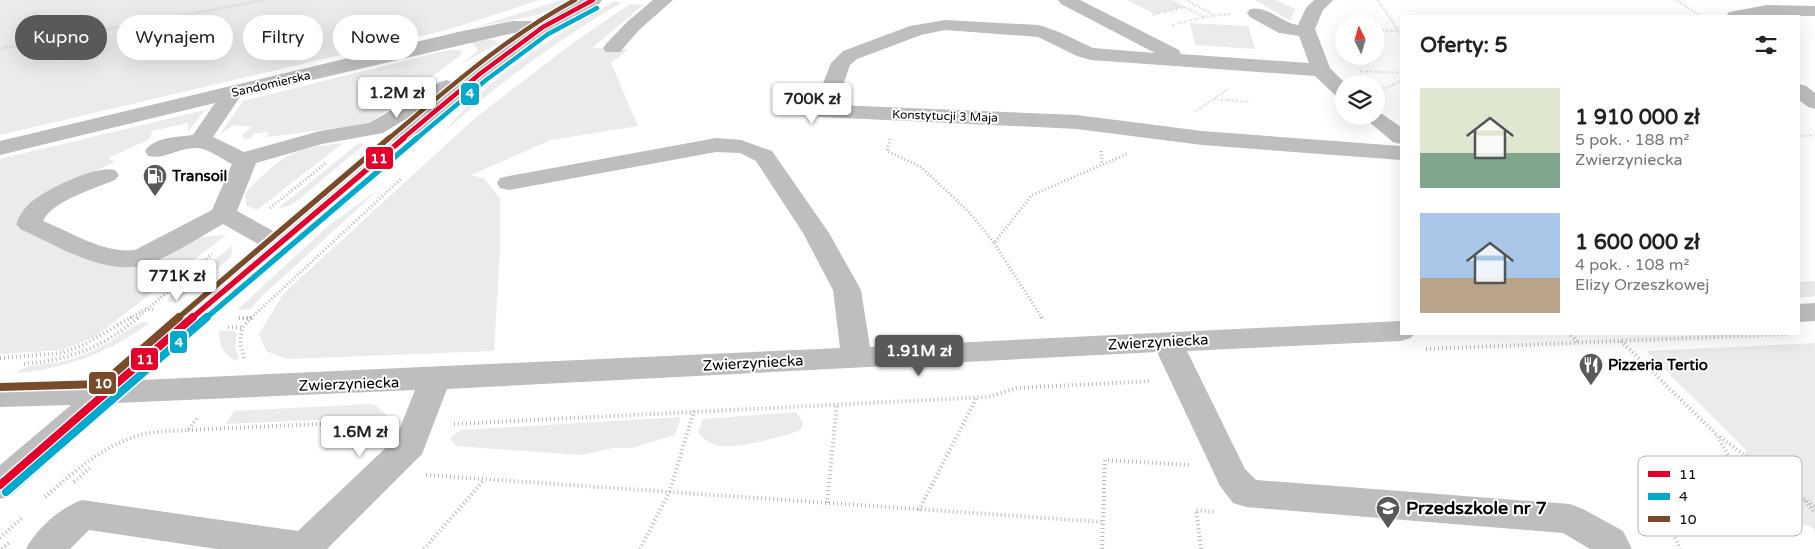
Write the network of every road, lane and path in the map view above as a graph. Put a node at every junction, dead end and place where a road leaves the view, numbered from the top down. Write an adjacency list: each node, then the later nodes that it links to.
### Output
1 (265, 0): 21 (path)
2 (593, 0): 16 (street)
3 (664, 0): 20 (street)
4 (1067, 0): 22 (street)
5 (1172, 0): 10 (path)
6 (1186, 0): 10 (path)
7 (1378, 0): 18 (path)
8 (1676, 0): 14 (path)
9 (1312, 4): 19 (street)
10 (1186, 7): 12 (path)
11 (1815, 11): 15 (street)
12 (1150, 13)
13 (1256, 13): 19 (street)
14 (1699, 15)
15 (1740, 15)
16 (543, 27): 26 (street); 32 (street, Sandomierska)
17 (1385, 30): 18 (path)
18 (1399, 31)
19 (1307, 32): 24 (street)
20 (613, 48)
21 (0, 49)
22 (1184, 60): 23 (street, Konstytucji 3 Maja); 36 (street, Konstytucji 3 Maja)
23 (1261, 66): 24 (street, Konstytucji 3 Maja); 33 (path)
24 (1321, 70): 29 (street)
25 (1360, 72): 27 (path)
26 (481, 73): 38 (street); 54 (street)
27 (1400, 73)
28 (1400, 81): 30 (path)
29 (1335, 84)
30 (1385, 88)
31 (1800, 91): 35 (street)
32 (232, 93): 43 (street); 44 (street, Sandomierska)
33 (1214, 99): 34 (path); 39 (path)
34 (1250, 102)
35 (1815, 103)
36 (897, 114): 39 (street, Konstytucji 3 Maja); 53 (path)
37 (1385, 125): 41 (street)
38 (369, 129): 47 (street); 51 (path)
39 (1172, 135): 46 (street, Konstytucji 3 Maja); 53 (path)
40 (1815, 135): 42 (path)
41 (1400, 136)
42 (1800, 136)
43 (200, 140): 45 (street); 47 (street)
44 (0, 148)
45 (156, 151)
46 (1400, 153)
47 (243, 159): 52 (street)
48 (406, 174): 68 (path)
49 (107, 175): 52 (street)
50 (509, 183): 67 (street)
51 (267, 210)
52 (223, 214): 54 (street)
53 (994, 243): 60 (path)
54 (277, 244): 72 (street)
55 (218, 250): 56 (path)
56 (145, 309): 57 (path); 66 (path); 69 (path)
57 (160, 311)
58 (1815, 312): 59 (street)
59 (1800, 313)
60 (1045, 323)
61 (1400, 331): 64 (street, Zwierzyniecka)
62 (1571, 335): 65 (path)
63 (1762, 335): 80 (path)
64 (1167, 341): 67 (street, Zwierzyniecka); 83 (street)
65 (1578, 343)
66 (0, 358)
67 (856, 358): 70 (street, Zwierzyniecka)
68 (240, 363)
69 (21, 364)
70 (435, 380): 72 (street, Zwierzyniecka); 78 (street)
71 (1154, 381): 74 (path)
72 (105, 393): 73 (street, Zwierzyniecka); 86 (street)
73 (0, 396)
74 (977, 397): 75 (path); 93 (path)
75 (837, 404): 77 (path); 91 (path)
76 (202, 411): 79 (path)
77 (694, 411): 78 (path); 87 (path)
78 (417, 426): 79 (path); 84 (street)
79 (188, 430): 90 (path)
80 (1717, 435): 81 (path); 82 (path)
81 (1727, 456)
82 (1745, 456)
83 (1227, 467): 97 (path); 107 (street)
84 (382, 472): 85 (path); 101 (street)
85 (484, 480): 87 (path); 103 (path)
86 (0, 485)
87 (668, 493): 91 (path); 104 (path)
88 (1802, 498): 92 (path)
89 (1802, 498): 96 (path)
90 (40, 502)
91 (827, 503): 93 (path)
92 (1815, 507)
93 (920, 510): 97 (path)
94 (28, 512): 99 (path)
95 (1222, 512): 106 (path)
96 (1815, 513)
97 (1103, 522): 105 (path)
98 (1674, 536): 108 (path)
99 (0, 538)
100 (202, 541): 101 (street); 102 (street)
101 (304, 548)
102 (45, 549)
103 (424, 549)
104 (640, 549)
105 (1102, 549)
106 (1200, 549)
107 (1613, 549)
108 (1680, 549)

